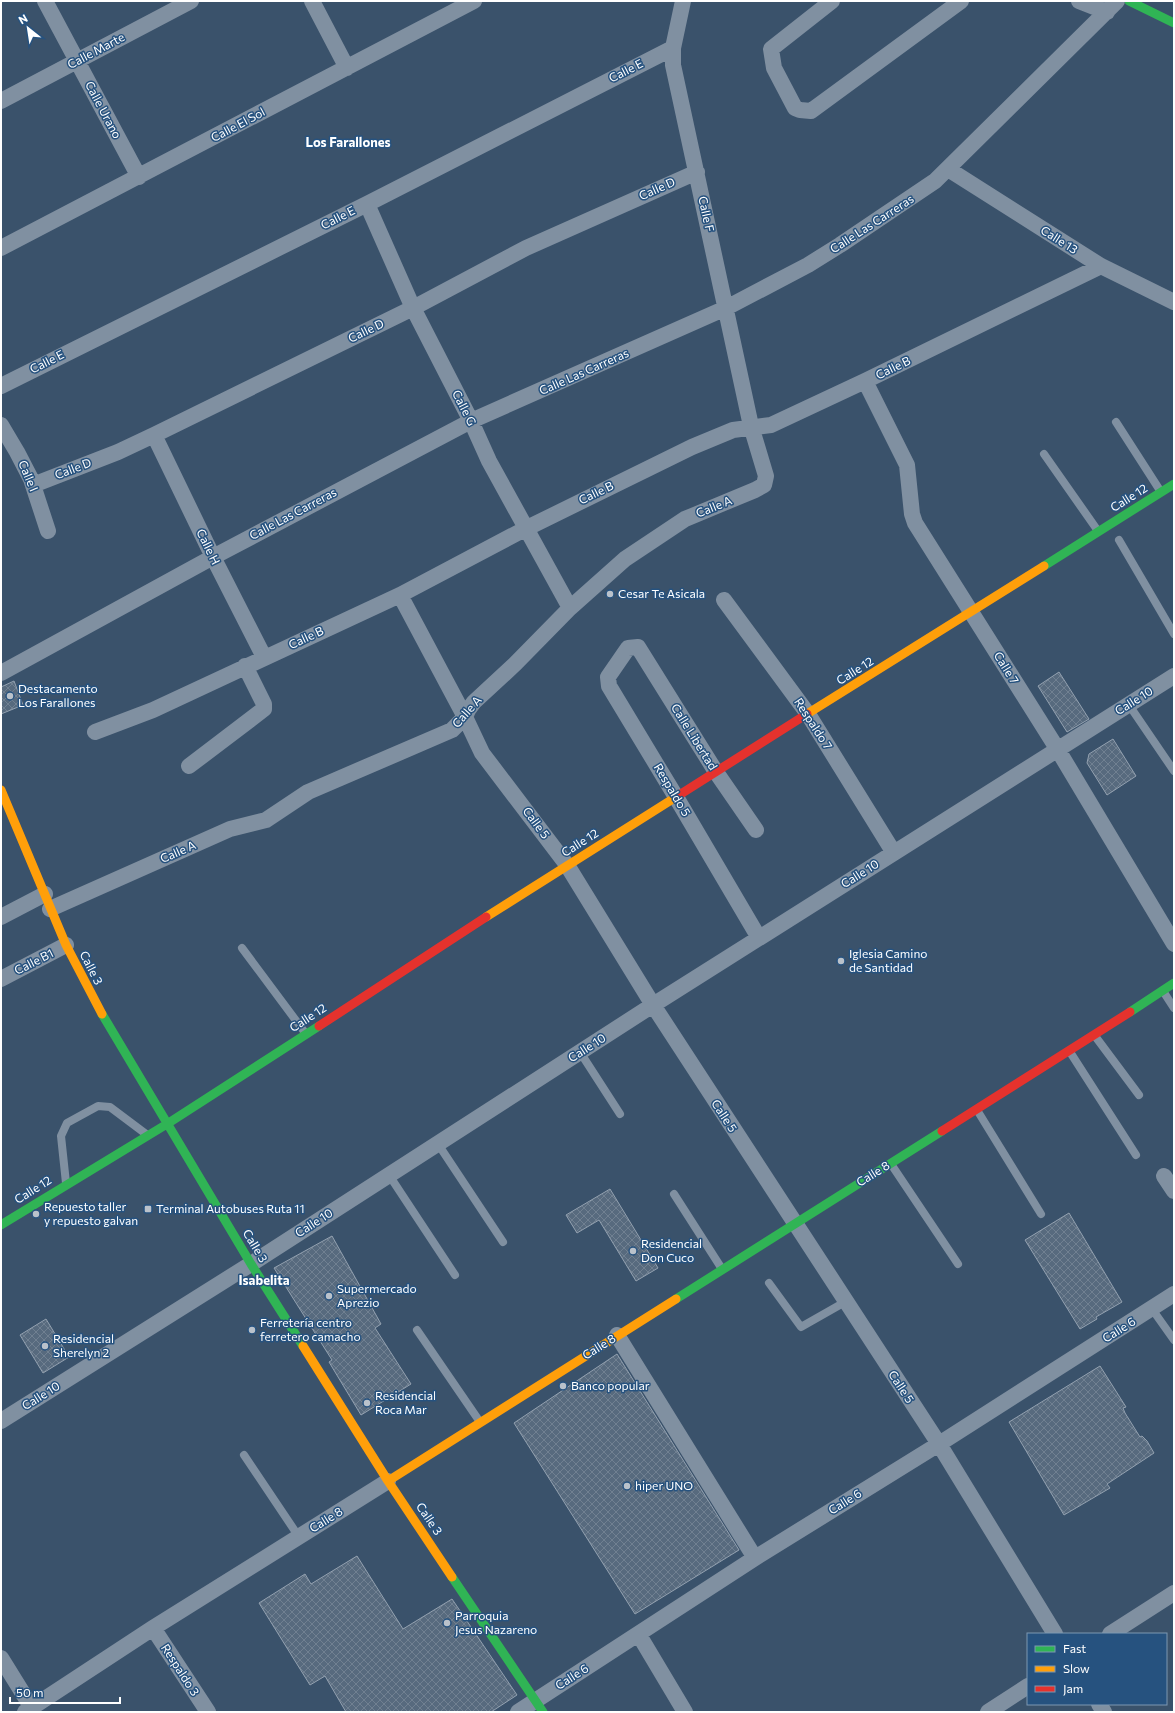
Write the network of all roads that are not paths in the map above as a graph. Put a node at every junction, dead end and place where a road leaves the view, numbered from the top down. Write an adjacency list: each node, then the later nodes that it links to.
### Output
1 (45, 1): 13 (street, Calle Urano)
2 (191, 1): 13 (street, Calle Marte)
3 (312, 1): 14 (street)
4 (474, 1): 14 (street, Calle El Sol)
5 (683, 1): 12 (street, Calle F)
6 (832, 1): 7 (street)
7 (961, 1)
8 (1079, 1): 10 (street)
9 (1129, 1): 11 (street)
10 (1112, 6): 16 (street, Calle Las Carreras)
11 (1174, 23)
12 (673, 48): 17 (street, Calle F); 19 (street, Calle E)
13 (77, 62): 15 (street, Calle Marte); 18 (street, Calle Urano)
14 (347, 68): 18 (street, Calle El Sol)
15 (1, 101)
16 (948, 169): 21 (street, Calle 13); 24 (street, Calle Las Carreras)
17 (697, 172): 23 (street, Calle D); 24 (street, Calle F)
18 (139, 177): 20 (street, Calle El Sol)
19 (366, 204): 23 (street, Calle G); 26 (street, Calle E)
20 (1, 248)
21 (1101, 266): 22 (street, Calle 13); 25 (street, Calle B)
22 (1174, 302)
23 (413, 308): 27 (street, Calle G); 31 (street, Calle D)
24 (726, 308): 27 (street, Calle Las Carreras); 30 (street, Calle F)
25 (865, 381): 30 (street, Calle B); 44 (street, Calle 7)
26 (1, 386)
27 (471, 421): 36 (street, Calle G); 40 (street, Calle Las Carreras)
28 (1116, 422): 35 (lane)
29 (1, 425): 34 (street, Calle I)
30 (751, 426): 36 (street, Calle B); 43 (street, Calle A)
31 (154, 435): 34 (street, Calle D); 40 (street, Calle H)
32 (1044, 454): 38 (lane)
33 (1174, 484): 35 (street, Calle 12)
34 (33, 485): 37 (street, Calle I)
35 (1161, 492): 38 (street, Calle 12)
36 (525, 529): 41 (street, Calle B); 43 (street, Calle G)
37 (48, 531)
38 (1098, 532): 44 (street, Calle 12)
39 (1119, 540): 45 (lane)
40 (213, 557): 47 (street, Calle H); 49 (street, Calle Las Carreras)
41 (400, 595): 47 (street, Calle B); 53 (street, Calle 5)
42 (724, 600): 52 (street, Respaldo 7)
43 (570, 608): 53 (street, Calle A)
44 (972, 612): 52 (street, Calle 12); 55 (street, Calle 7)
45 (1174, 634)
46 (633, 647): 58 (street, Calle Libertad); 60 (street, Respaldo 5)
47 (264, 657): 48 (street, Calle B)
48 (245, 666): 54 (street, Calle B); 56 (street)
49 (1, 673)
50 (1174, 676): 51 (street, Calle 10)
51 (1129, 705): 55 (street, Calle 10); 57 (lane)
52 (808, 714): 58 (street, Calle 12); 63 (street, Respaldo 7)
53 (465, 717): 64 (street, Calle 5); 65 (street, Calle A)
54 (95, 732)
55 (1058, 750): 63 (street, Calle 10); 68 (street, Calle 7)
56 (189, 766)
57 (1174, 771)
58 (716, 772): 60 (street, Calle 12); 62 (street, Calle Libertad)
59 (1, 790): 61 (street, Calle 3)
60 (676, 797): 64 (street, Calle 12); 67 (street, Respaldo 5)
61 (7, 821): 65 (street, Calle 3)
62 (756, 830)
63 (894, 853): 67 (street, Calle 10)
64 (568, 865): 74 (street, Calle 5); 76 (street, Calle 12)
65 (48, 901): 66 (street, Calle A); 69 (street, Calle 3)
66 (1, 917)
67 (759, 938): 74 (street, Calle 10)
68 (1174, 944)
69 (66, 945): 71 (street, Calle B1); 83 (street, Calle 3)
70 (242, 948): 76 (lane)
71 (1, 979)
72 (1174, 983): 73 (street, Calle 8)
73 (1163, 990): 75 (lane); 77 (street, Calle 8)
74 (653, 1005): 79 (street, Calle 10); 95 (street, Calle 5)
75 (1174, 1008)
76 (306, 1034): 83 (street, Calle 12)
77 (1095, 1035): 78 (street, Calle 8); 80 (lane)
78 (1069, 1051): 81 (street, Calle 8); 86 (lane)
79 (580, 1052): 82 (lane); 85 (street, Calle 10)
80 (1139, 1095)
81 (977, 1109): 87 (street, Calle 8); 93 (lane)
82 (620, 1114)
83 (167, 1124): 84 (street, Calle 12); 97 (street, Calle 3)
84 (148, 1135): 90 (street, Calle 12); 90 (lane)
85 (438, 1144): 88 (street, Calle 10); 96 (lane)
86 (1136, 1155)
87 (891, 1163): 95 (street, Calle 8); 98 (lane)
88 (389, 1175): 97 (street, Calle 10); 100 (lane)
89 (1164, 1176): 91 (street)
90 (66, 1184): 94 (street, Calle 12)
91 (1174, 1191)
92 (674, 1194): 99 (lane)
93 (1042, 1214)
94 (2, 1222)
95 (794, 1224): 99 (street, Calle 8); 103 (street, Calle 5)
96 (502, 1242)
97 (251, 1264): 108 (street, Calle 10); 112 (street, Calle 3)
98 (958, 1264)
99 (722, 1269): 106 (street, Calle 8)
100 (454, 1275)
101 (769, 1283): 103 (lane)
102 (1174, 1294): 104 (street, Calle 6)
103 (845, 1302): 110 (street, Calle 5)
104 (1152, 1309): 107 (lane); 110 (street, Calle 6)
105 (417, 1330): 109 (lane)
106 (617, 1335): 109 (street, Calle 8); 114 (street)
107 (1174, 1340)
108 (1, 1421)
109 (481, 1422): 112 (street, Calle 8)
110 (939, 1444): 114 (street, Calle 6); 117 (street, Calle 5)
111 (244, 1455): 113 (lane)
112 (388, 1481): 113 (street, Calle 8); 122 (street, Calle 3)
113 (299, 1537): 116 (street, Calle 8)
114 (755, 1558): 119 (street, Calle 6)
115 (1174, 1593): 118 (street)
116 (153, 1628): 123 (street, Calle 8); 124 (street, Respaldo 3)
117 (1054, 1633)
118 (1112, 1633)
119 (638, 1635): 122 (street, Calle 6); 126 (street)
120 (1, 1658): 123 (street)
121 (1027, 1687): 127 (street)
122 (540, 1706): 125 (street, Calle 6)
123 (29, 1710)
124 (204, 1711)
125 (518, 1712)
126 (685, 1712)
127 (988, 1712)

